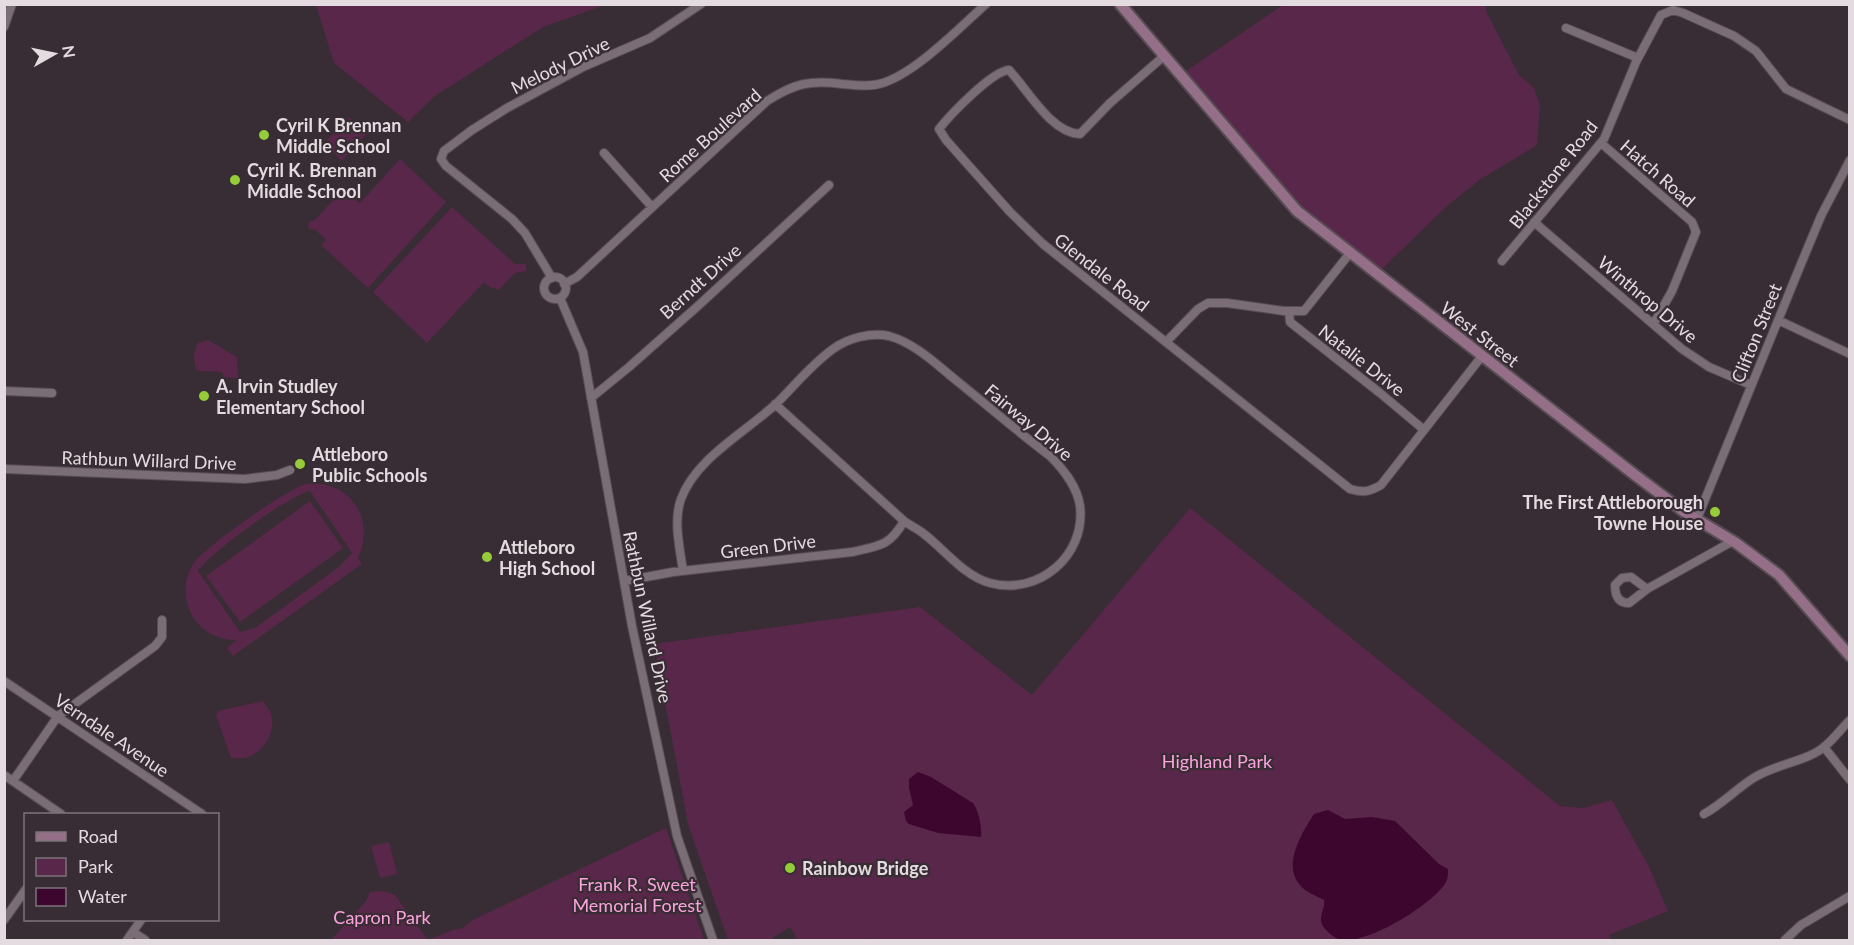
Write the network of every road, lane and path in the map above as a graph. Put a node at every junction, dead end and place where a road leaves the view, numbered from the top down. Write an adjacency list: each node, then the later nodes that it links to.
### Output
1 (12, 4): 5 (street)
2 (701, 4): 18 (street, Melody Drive)
3 (986, 4): 14 (street, Rome Boulevard)
4 (1120, 4): 7 (main road, West Street)
5 (4, 27)
6 (1566, 28): 8 (street)
7 (1164, 56): 16 (main road, West Street); 24 (street, Glendale Road)
8 (1638, 58): 9 (street, Blackstone Road); 10 (street, Blackstone Road)
9 (1850, 120)
10 (1601, 143): 15 (street, Blackstone Road); 23 (street, Hatch Road)
11 (604, 153): 14 (street)
12 (1850, 160): 22 (street, Clifton Street)
13 (829, 185): 30 (street, Berndt Drive)
14 (652, 207): 19 (street, Rome Boulevard)
15 (1534, 222): 17 (street, Blackstone Road); 23 (street, Winthrop Drive)
16 (1350, 253): 21 (street); 26 (main road, West Street)
17 (1502, 261)
18 (552, 278): 19 (street); 20 (street, Rathbun Willard Drive)
19 (564, 284): 20 (street)
20 (560, 298): 30 (street, Rathbun Willard Drive)
21 (1289, 311): 24 (street); 32 (street, Natalie Drive)
22 (1778, 320): 25 (street); 27 (street, Clifton Street)
23 (1654, 324): 27 (street, Winthrop Drive)
24 (1166, 342): 32 (street, Glendale Road)
25 (1850, 354)
26 (1482, 356): 32 (street, Glendale Road); 35 (main road, West Street)
27 (1751, 385): 35 (street, Clifton Street)
28 (4, 391): 29 (street)
29 (52, 393)
30 (591, 398): 39 (street, Rathbun Willard Drive)
31 (775, 405): 36 (street, Fairway Drive); 36 (street, Fairway Drive); 38 (street, Fairway Drive)
32 (1423, 429)
33 (4, 469): 34 (street, Rathbun Willard Drive)
34 (290, 470)
35 (1697, 519): 37 (main road, West Street)
36 (904, 522): 38 (street, Green Drive)
37 (1733, 541): 40 (street); 42 (main road, West Street)
38 (683, 571): 39 (street, Green Drive)
39 (624, 582): 60 (street, Rathbun Willard Drive)
40 (1647, 589)
41 (162, 620): 44 (street)
42 (1850, 656)
43 (4, 681): 44 (street, Verndale Avenue)
44 (58, 716): 49 (street); 51 (street, Verndale Avenue)
45 (1850, 720): 46 (street)
46 (1824, 747): 48 (street); 52 (street)
47 (4, 775): 49 (street)
48 (1850, 780)
49 (13, 781): 50 (street)
50 (60, 813)
51 (201, 813)
52 (1704, 814)
53 (24, 892): 55 (street)
54 (1850, 896): 61 (street)
55 (4, 920)
56 (140, 921): 57 (street)
57 (133, 932): 58 (street); 59 (street)
58 (127, 940)
59 (145, 940)
60 (713, 940)
61 (1785, 940)

